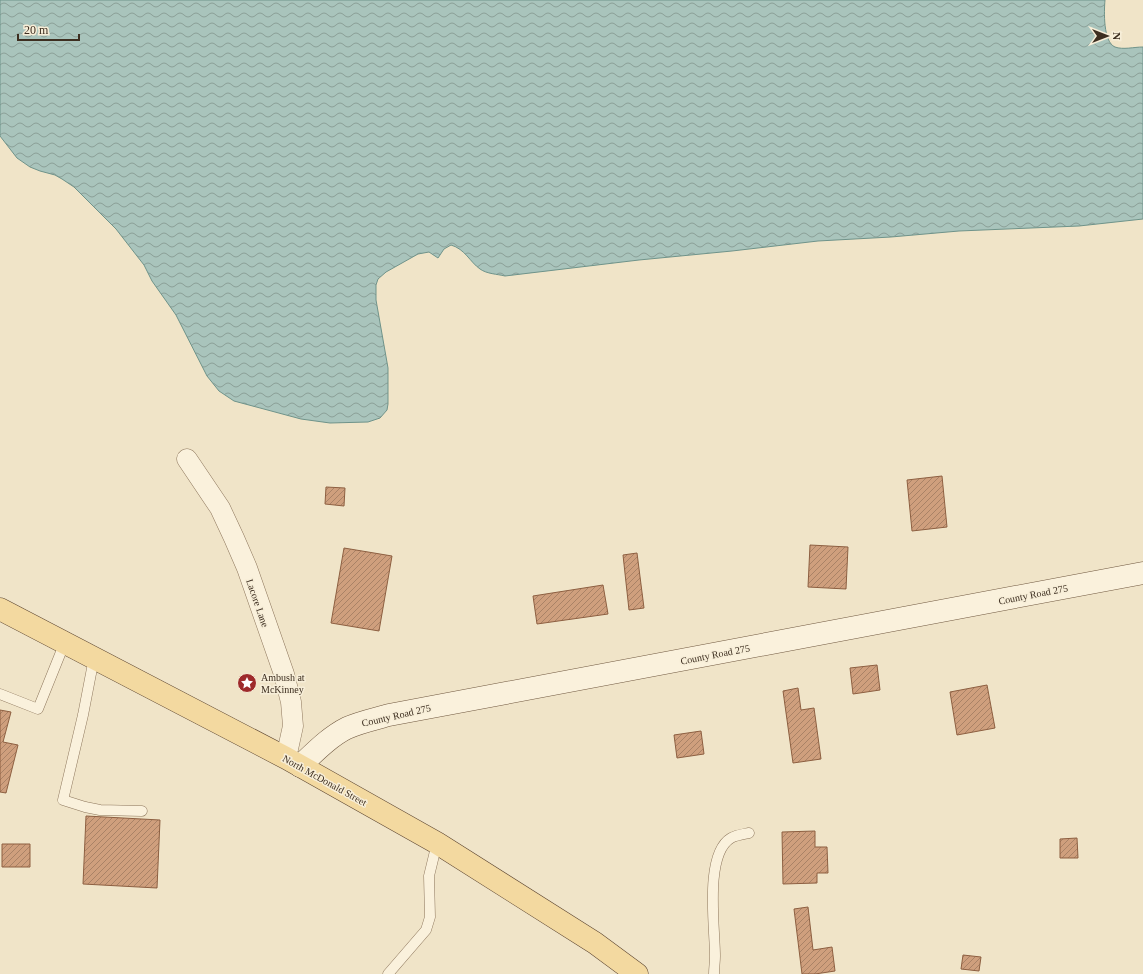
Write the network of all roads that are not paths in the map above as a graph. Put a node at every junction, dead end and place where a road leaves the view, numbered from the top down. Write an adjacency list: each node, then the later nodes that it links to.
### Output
1 (187, 458): 7 (street, Lacore Lane)
2 (1143, 573): 7 (street, County Road 275)
3 (0, 609): 4 (main road, North McDonald Street)
4 (65, 642): 5 (main road, North McDonald Street); 6 (lane)
5 (94, 658): 7 (main road, North McDonald Street); 8 (lane)
6 (0, 694)
7 (293, 762): 10 (main road, North McDonald Street)
8 (142, 811)
9 (749, 833): 13 (lane)
10 (437, 843): 11 (lane); 12 (main road, North McDonald Street)
11 (388, 974)
12 (637, 974)
13 (714, 974)

